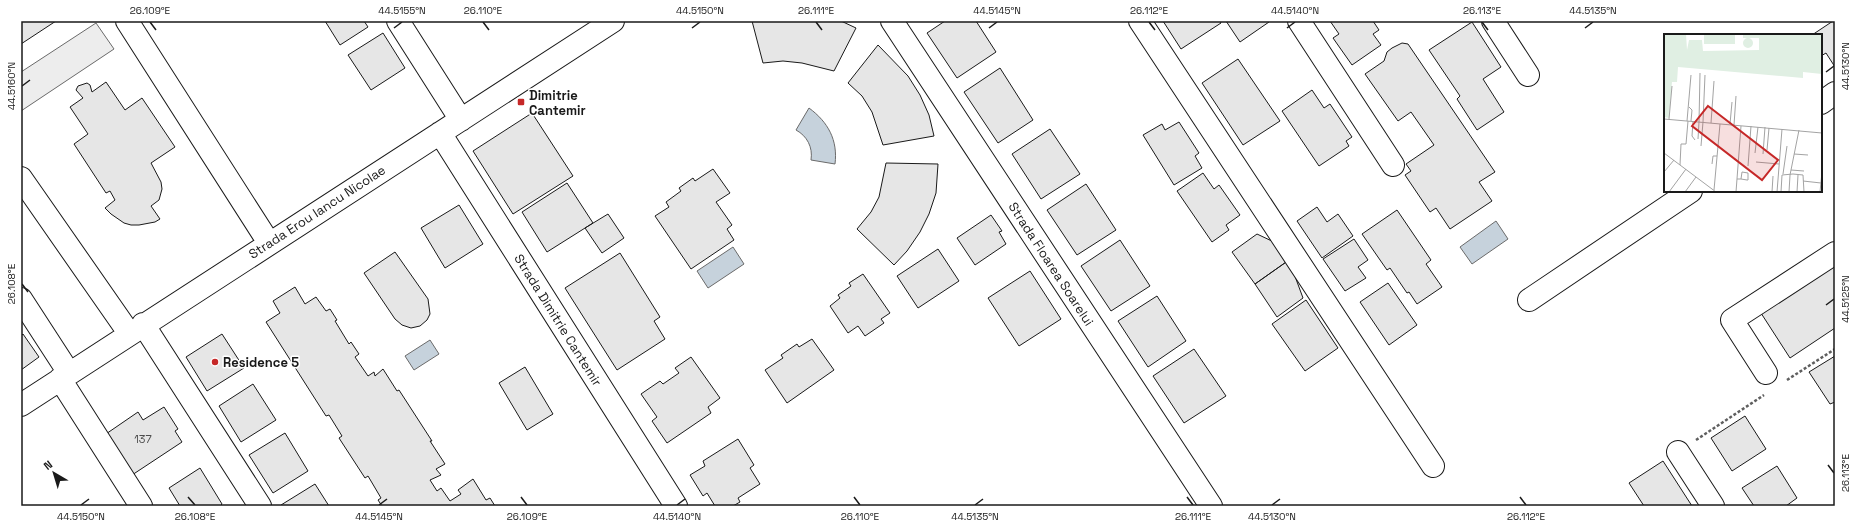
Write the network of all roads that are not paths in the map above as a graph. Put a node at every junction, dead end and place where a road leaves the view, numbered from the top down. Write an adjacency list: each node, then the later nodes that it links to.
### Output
1 (127, 21): 16 (street)
2 (398, 21): 11 (street)
3 (612, 21): 11 (street, Strada Erou Iancu Nicolae)
4 (892, 21): 29 (street, Strada Floarea Soarelui)
5 (1140, 21): 25 (street)
6 (1299, 21): 13 (street)
7 (1493, 21): 8 (street)
8 (1528, 75)
9 (1835, 93): 10 (street)
10 (1822, 102)
11 (461, 120): 12 (street, Strada Erou Iancu Nicolae)
12 (440, 133): 16 (street, Strada Erou Iancu Nicolae); 28 (street, Strada Dimitrie Cantemir)
13 (1393, 165)
14 (21, 178): 20 (street)
15 (1690, 192): 19 (street)
16 (269, 243): 20 (street, Strada Erou Iancu Nicolae)
17 (1835, 253): 22 (street)
18 (21, 299): 21 (street)
19 (1529, 300)
20 (136, 328): 21 (street, Strada Erou Iancu Nicolae); 27 (street)
21 (64, 376): 23 (street, Strada Erou Iancu Nicolae); 26 (street)
22 (1773, 383)
23 (21, 405)
24 (1678, 452): 30 (street)
25 (1433, 466)
26 (141, 506)
27 (260, 506)
28 (676, 506)
29 (1211, 506)
30 (1714, 506)

